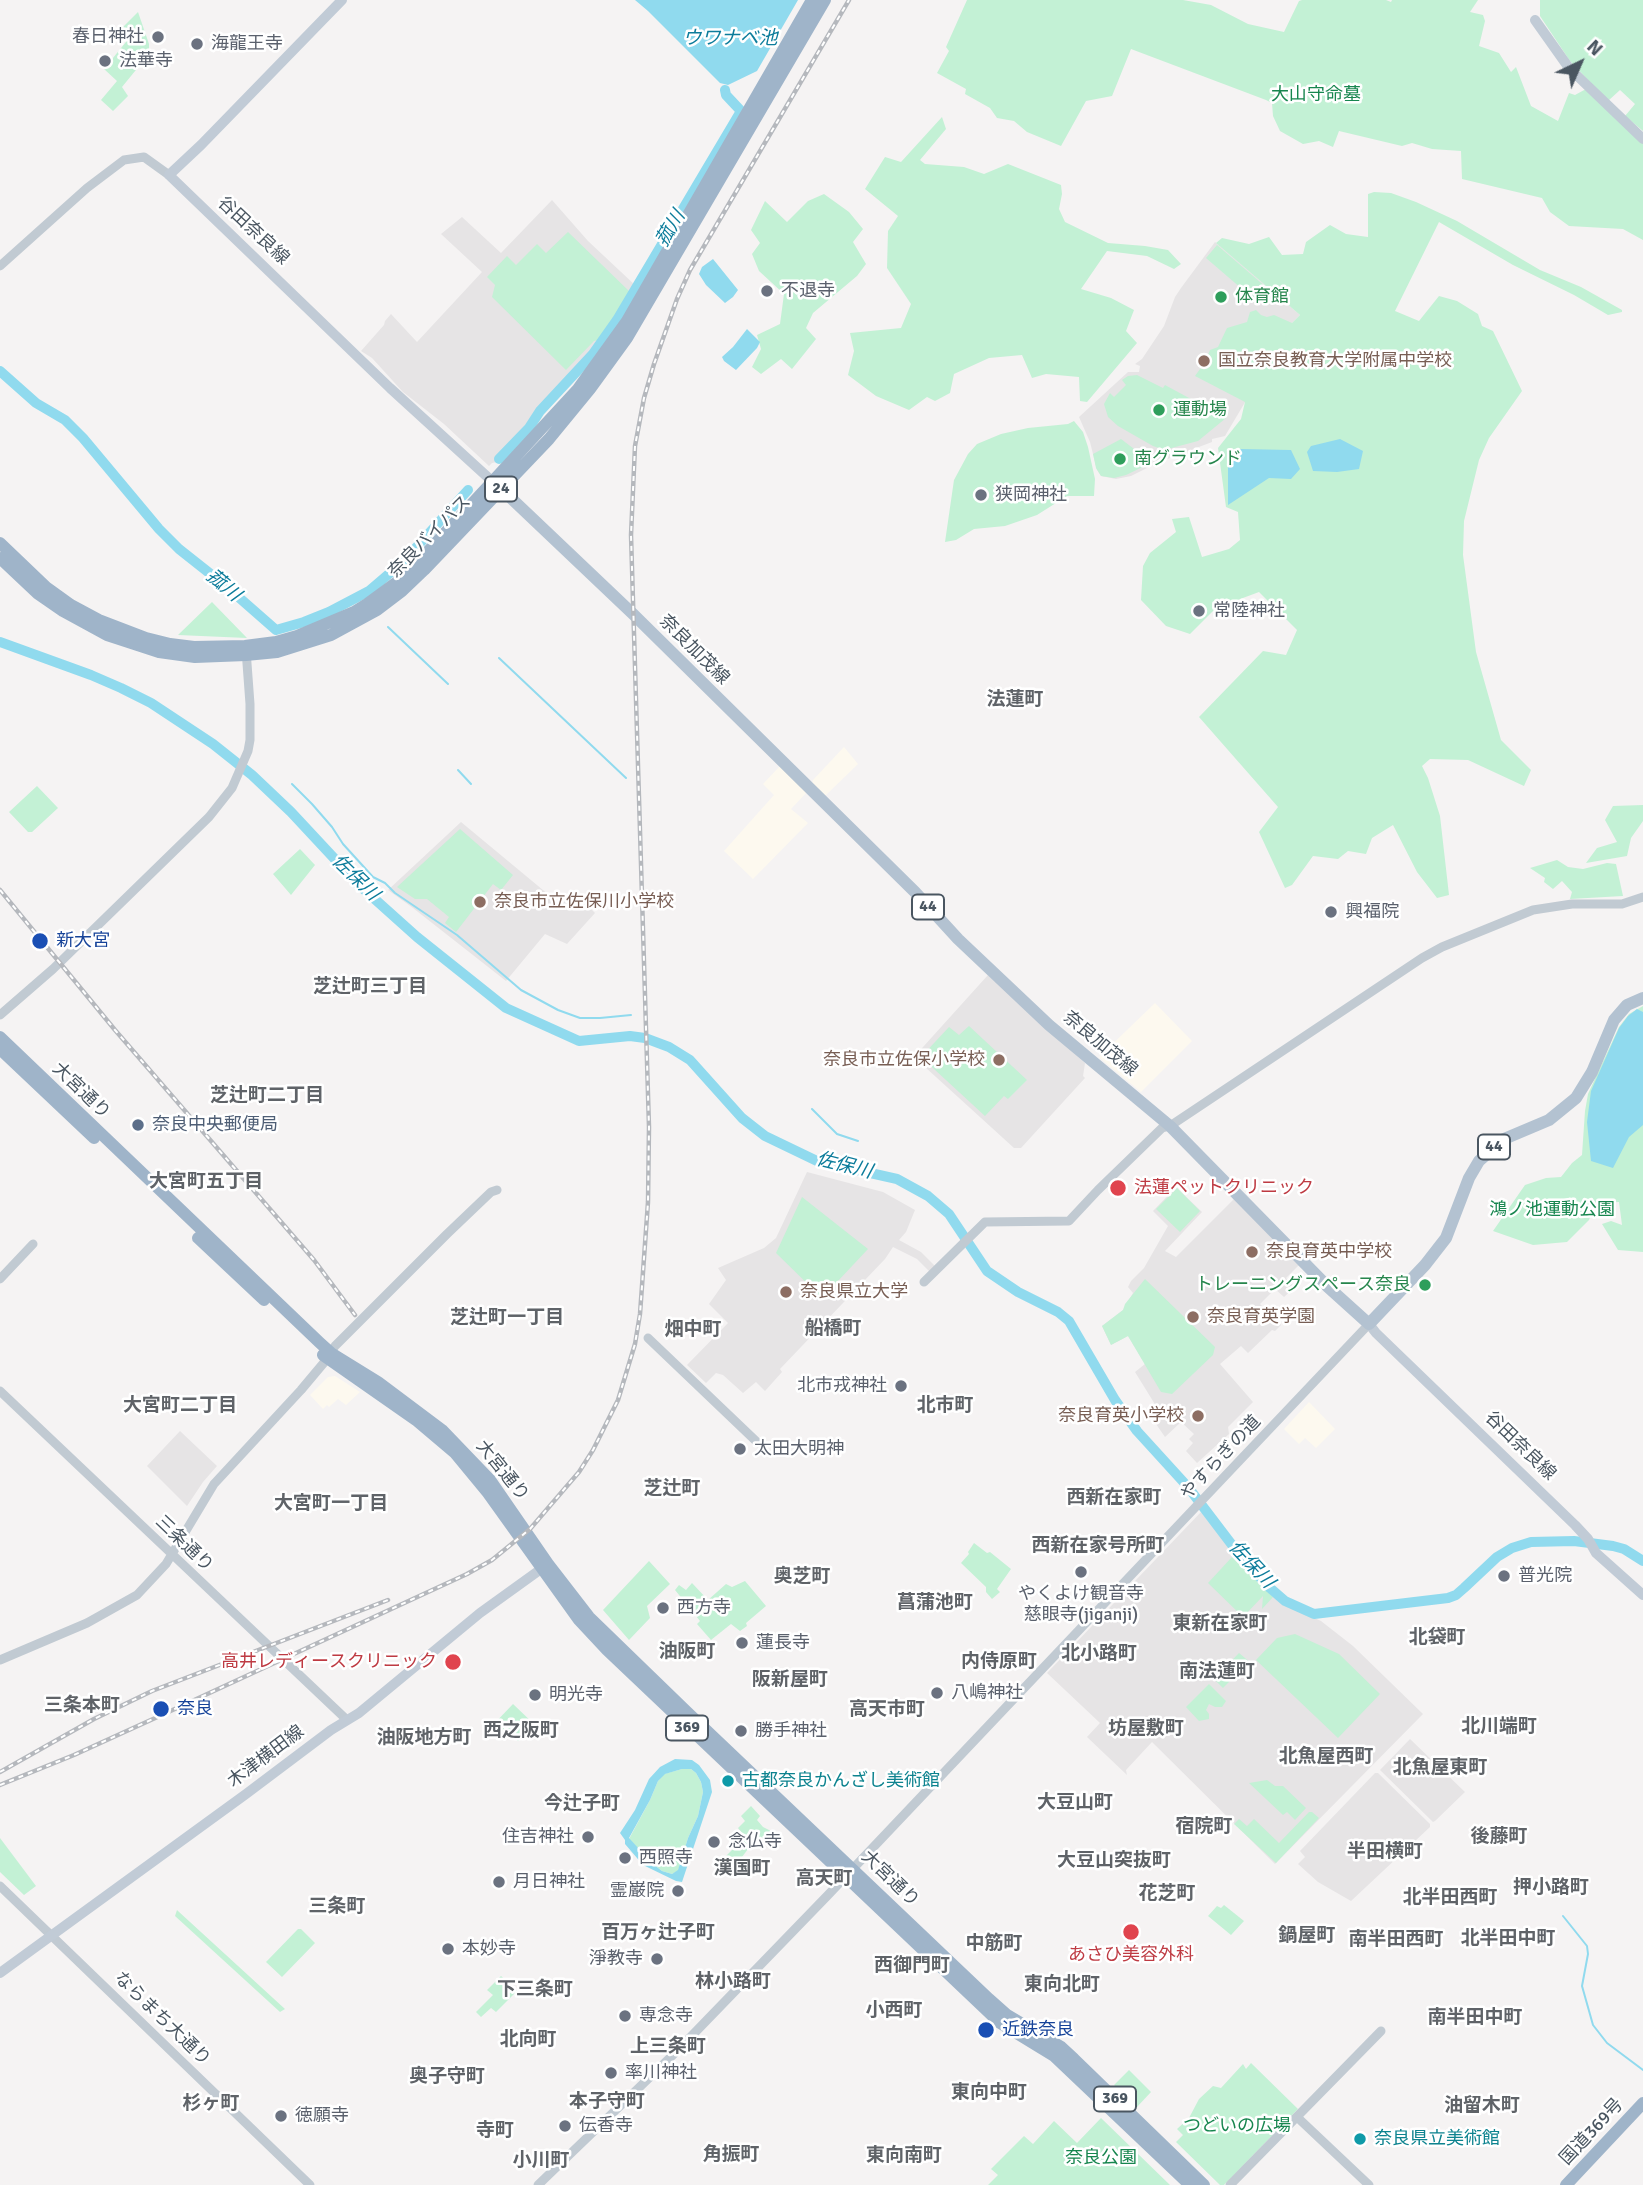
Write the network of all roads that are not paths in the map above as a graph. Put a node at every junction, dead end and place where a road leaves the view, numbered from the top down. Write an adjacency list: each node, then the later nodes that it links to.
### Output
1 (342, 0): 6 (main road)
2 (812, 0): 8 (highway, 奈良バイパス / 24)
3 (825, 0): 8 (highway, 奈良バイパス / 24)
4 (1535, 20): 5 (main road)
5 (1643, 139)
6 (169, 174): 7 (street); 8 (main road, 谷田奈良線)
7 (0, 266)
8 (498, 485): 11 (highway, 奈良バイパス / 24); 17 (main road, 奈良加茂線 / 44)
9 (0, 544): 11 (highway, 奈良バイパス / 24)
10 (0, 558): 11 (highway, 奈良バイパス / 24)
11 (246, 651): 14 (street)
12 (1643, 897): 17 (street)
13 (1643, 998): 22 (main road, 44)
14 (0, 1015)
15 (0, 1037): 24 (highway, 大宮通り / 369)
16 (0, 1049): 24 (highway, 大宮通り / 369)
17 (1170, 1126): 21 (street); 22 (main road, 奈良加茂線 / 44)
18 (497, 1190): 24 (street)
19 (33, 1244): 20 (street)
20 (0, 1279)
21 (924, 1282)
22 (1369, 1324): 29 (main road, 谷田奈良線); 32 (street, やすらぎの道)
23 (649, 1338): 26 (street)
24 (329, 1356): 27 (street); 28 (highway, 大宮通り / 369)
25 (0, 1391): 27 (street, 三条通り)
26 (758, 1443)
27 (172, 1554): 30 (street); 31 (street, 三条通り)
28 (545, 1566): 31 (main road, 木津横田線); 32 (highway, 大宮通り / 369)
29 (1643, 1595)
30 (0, 1660)
31 (347, 1720): 34 (main road, 木津横田線)
32 (849, 1873): 37 (highway, 大宮通り / 369); 41 (street, やすらぎの道)
33 (0, 1886): 34 (street, ならまち大通り)
34 (52, 1935): 35 (main road, 木津横田線); 40 (street, ならまち大通り)
35 (0, 1973)
36 (1381, 2031): 39 (street)
37 (1071, 2063): 42 (highway, 369); 43 (highway, 369)
38 (1643, 2103): 46 (highway, 国道369号)
39 (1297, 2117): 44 (street); 45 (street)
40 (310, 2185)
41 (538, 2185)
42 (1189, 2185)
43 (1204, 2185)
44 (1230, 2185)
45 (1369, 2185)
46 (1566, 2185)

